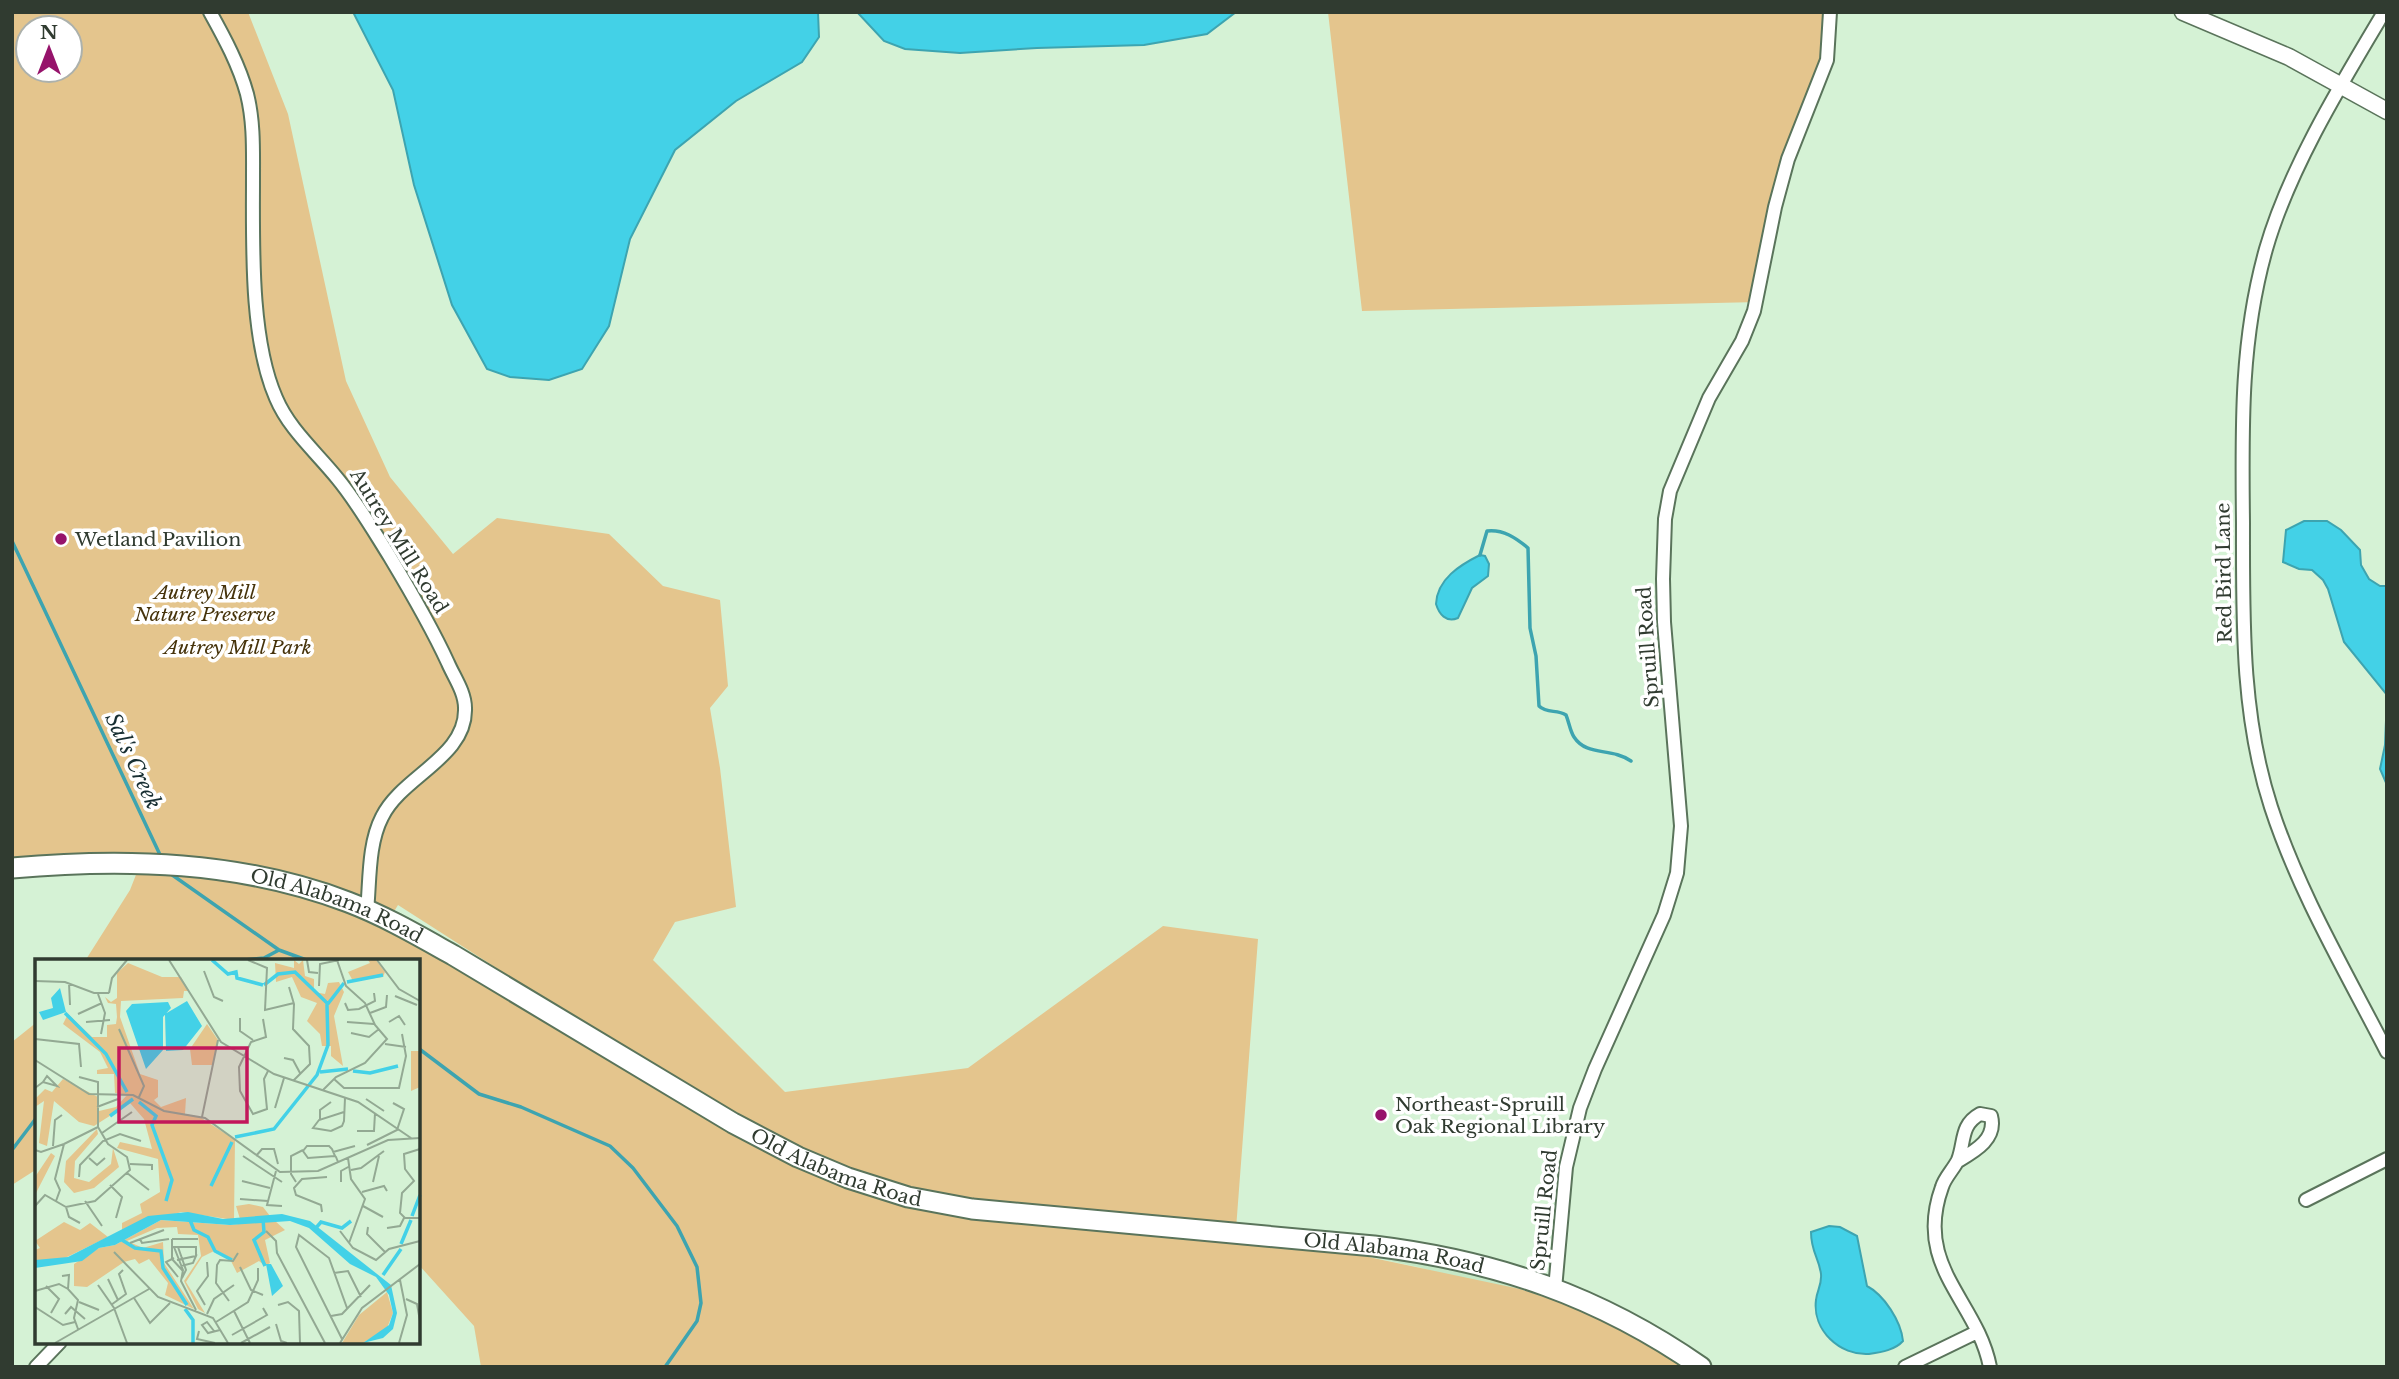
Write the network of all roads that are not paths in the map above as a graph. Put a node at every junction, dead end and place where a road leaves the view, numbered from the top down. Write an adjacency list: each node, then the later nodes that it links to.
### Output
1 (210, 12): 8 (street, Autrey Mill Road)
2 (1830, 12): 13 (street, Spruill Road)
3 (2183, 12): 5 (street)
4 (2384, 12): 5 (street, Red Bird Lane)
5 (2341, 84): 6 (street); 9 (street, Red Bird Lane)
6 (2387, 111)
7 (12, 868): 8 (main road, Old Alabama Road)
8 (367, 911): 13 (main road, Old Alabama Road)
9 (2387, 1052)
10 (2387, 1159): 12 (street)
11 (1958, 1161): 14 (street)
12 (2306, 1200)
13 (1555, 1289): 17 (main road, Old Alabama Road)
14 (1977, 1332): 18 (street); 19 (street)
15 (58, 1344): 16 (street)
16 (36, 1367)
17 (1701, 1367)
18 (1905, 1367)
19 (1990, 1367)

